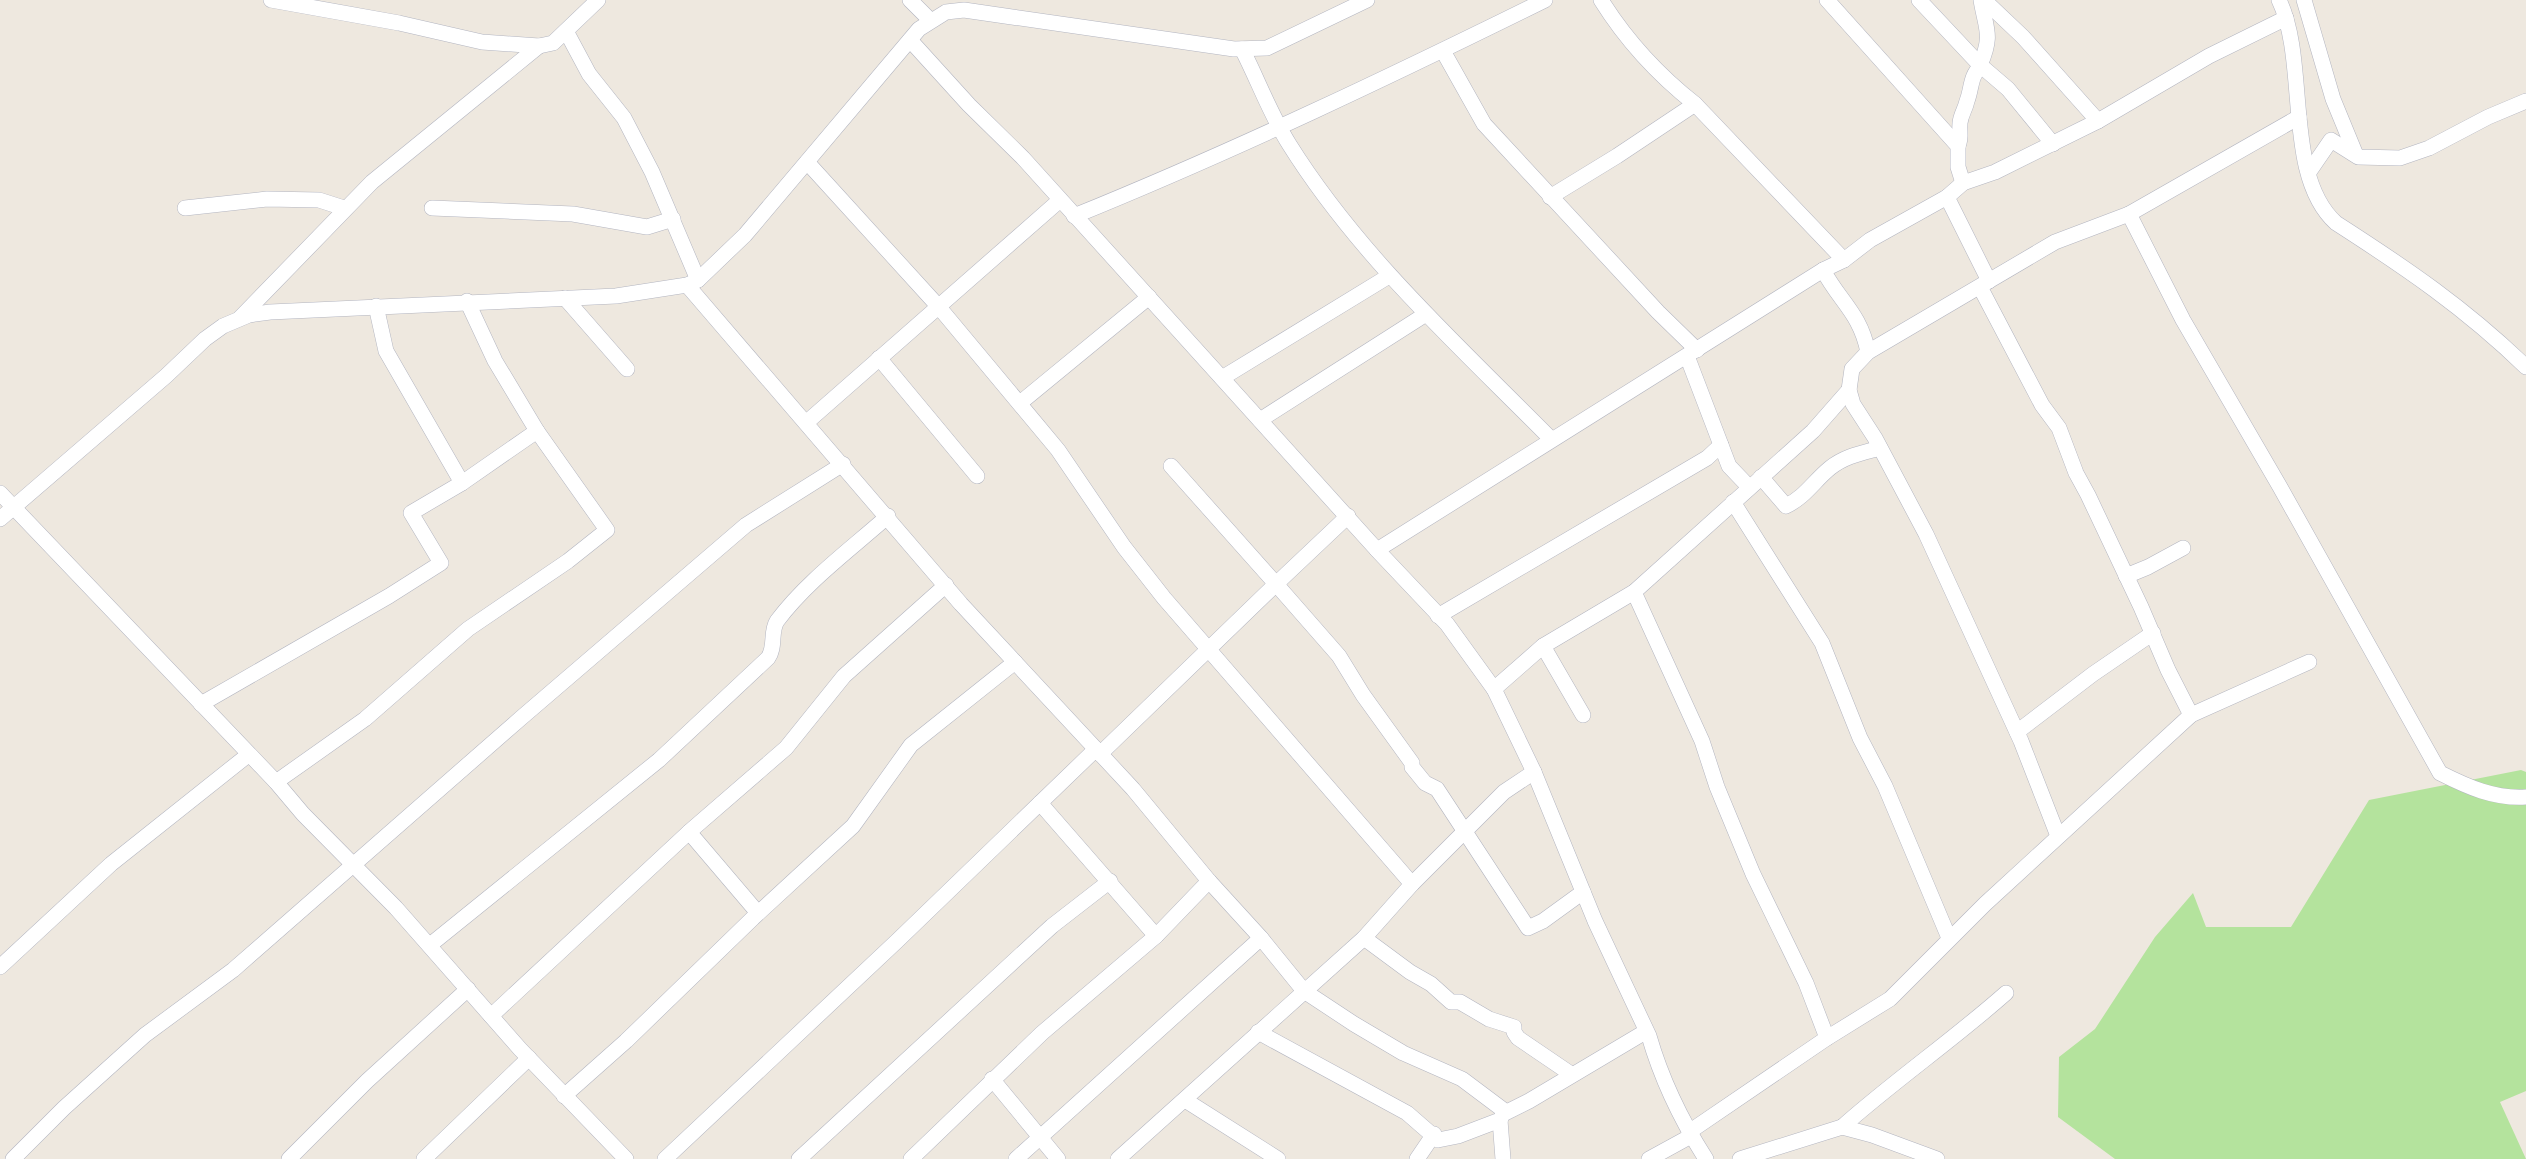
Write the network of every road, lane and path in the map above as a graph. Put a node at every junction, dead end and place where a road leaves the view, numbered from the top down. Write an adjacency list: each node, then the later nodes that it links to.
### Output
1 (271, 0): 12 (street)
2 (598, 0): 15 (street)
3 (910, 0): 14 (street)
4 (1367, 0): 18 (street)
5 (1545, 0): 19 (street)
6 (1601, 0): 22 (street)
7 (1826, 0): 27 (street)
8 (1919, 0): 20 (street)
9 (1983, 0): 20 (street); 24 (street)
10 (2280, 0): 13 (street)
11 (2304, 0): 28 (street)
12 (288, 2): 17 (street)
13 (2286, 18): 23 (street); 24 (street)
14 (930, 20): 16 (street); 18 (street)
15 (566, 30): 17 (street); 40 (street)
16 (910, 40): 29 (street); 34 (street)
17 (539, 46): 36 (street)
18 (1242, 49): 25 (street)
19 (1443, 51): 25 (street); 32 (street)
20 (1980, 65): 26 (street); 27 (street)
21 (2526, 101): 28 (street)
22 (1695, 104): 32 (street); 41 (street)
23 (2299, 117): 30 (street); 38 (street)
24 (2098, 121): 26 (street)
25 (1278, 126): 39 (street); 43 (street)
26 (2054, 144): 31 (street)
27 (1958, 146): 31 (street)
28 (2356, 155): 30 (street)
29 (808, 162): 44 (street); 50 (street)
30 (2308, 172): 56 (street)
31 (1963, 183): 33 (street)
32 (1550, 197): 54 (street)
33 (1947, 197): 41 (street); 45 (street)
34 (1060, 200): 39 (street); 50 (street)
35 (185, 208): 36 (street)
36 (344, 208): 52 (street)
37 (432, 208): 40 (street)
38 (2129, 214): 45 (street); 100 (street)
39 (1074, 216): 46 (street)
40 (673, 219): 44 (street)
41 (1844, 260): 42 (street)
42 (1823, 270): 53 (street); 54 (street)
43 (1389, 276): 51 (street); 58 (street)
44 (692, 282): 47 (street); 62 (street)
45 (1985, 284): 53 (street); 81 (street)
46 (1149, 297): 58 (street); 60 (street)
47 (565, 298): 48 (street); 57 (street)
48 (467, 301): 49 (street); 63 (street)
49 (376, 306): 52 (street); 71 (street)
50 (938, 306): 55 (street); 60 (street)
51 (1426, 314): 61 (street); 64 (street)
52 (239, 319): 75 (street)
53 (1868, 352): 59 (street)
54 (1692, 353): 64 (street); 65 (street)
55 (879, 358): 62 (street); 69 (street)
56 (2526, 367)
57 (628, 369)
58 (1222, 378): 61 (street)
59 (1849, 390): 66 (street); 70 (street)
60 (1020, 404): 88 (street)
61 (1260, 420): 77 (street)
62 (807, 422): 67 (street)
63 (537, 431): 71 (street); 99 (street)
64 (1551, 439): 80 (street)
65 (1721, 446): 72 (street); 85 (street)
66 (1880, 448): 70 (street); 95 (street)
67 (843, 464): 76 (street); 105 (street)
68 (1171, 466): 82 (street)
69 (977, 476)
70 (1761, 477): 72 (street)
71 (462, 483): 92 (street)
72 (1749, 487): 74 (street)
73 (0, 494): 75 (street)
74 (1733, 502): 84 (street); 114 (street)
75 (12, 506): 78 (street); 92 (street)
76 (888, 516): 83 (street); 115 (street)
77 (1348, 516): 80 (street); 82 (street)
78 (0, 519)
79 (2183, 548): 81 (street)
80 (1377, 550): 85 (street)
81 (2126, 576): 86 (street)
82 (1276, 584): 88 (street); 102 (street)
83 (946, 585): 89 (street); 103 (street)
84 (1634, 592): 87 (street); 123 (street)
85 (1438, 616): 91 (street)
86 (2153, 633): 94 (street); 95 (street)
87 (1543, 646): 91 (street); 93 (street)
88 (1208, 649): 96 (street); 108 (street)
89 (1015, 662): 96 (street); 110 (street)
90 (2308, 662): 94 (street)
91 (1494, 689): 98 (street)
92 (202, 704): 97 (street)
93 (1582, 714)
94 (2191, 715): 104 (street)
95 (2017, 732): 104 (street)
96 (1098, 752): 101 (street); 107 (street)
97 (248, 755): 99 (street); 116 (street)
98 (1534, 772): 102 (street); 109 (street)
99 (276, 782): 105 (street)
100 (2526, 797)
101 (1040, 803): 106 (street); 139 (street)
102 (1466, 831): 108 (street); 109 (street)
103 (689, 832): 110 (street); 120 (street)
104 (2058, 836): 114 (street)
105 (353, 865): 115 (street); 135 (street)
106 (1110, 881): 111 (street); 140 (street)
107 (1209, 882): 111 (street); 112 (street)
108 (1412, 884): 113 (street)
109 (1583, 892): 122 (street)
110 (758, 913): 127 (street)
111 (1156, 936): 126 (street)
112 (1261, 938): 118 (street); 133 (street)
113 (1364, 938): 118 (street); 125 (street)
114 (1949, 938): 123 (street)
115 (430, 945): 117 (street)
116 (0, 967)
117 (468, 989): 120 (street); 136 (street)
118 (1304, 991): 121 (street); 129 (street)
119 (2006, 993): 130 (street)
120 (491, 1016): 124 (street)
121 (1258, 1032): 128 (street); 131 (street)
122 (1645, 1032): 125 (street); 132 (street)
123 (1827, 1038): 132 (street)
124 (529, 1058): 127 (street); 137 (street)
125 (1571, 1074): 129 (street)
126 (992, 1079): 133 (street); 141 (street)
127 (564, 1096): 138 (street)
128 (1184, 1100): 134 (street); 144 (street)
129 (1503, 1116): 131 (street); 146 (street)
130 (1842, 1127): 149 (street); 150 (street)
131 (1434, 1134): 145 (street)
132 (1690, 1134): 147 (street); 148 (street)
133 (1040, 1137): 142 (street); 143 (street)
134 (1125, 1157)
135 (13, 1159)
136 (289, 1159)
137 (424, 1159)
138 (626, 1159)
139 (665, 1159)
140 (800, 1159)
141 (911, 1159)
142 (1016, 1159)
143 (1058, 1159)
144 (1278, 1159)
145 (1417, 1159)
146 (1503, 1159)
147 (1649, 1159)
148 (1706, 1159)
149 (1740, 1159)
150 (1937, 1159)

